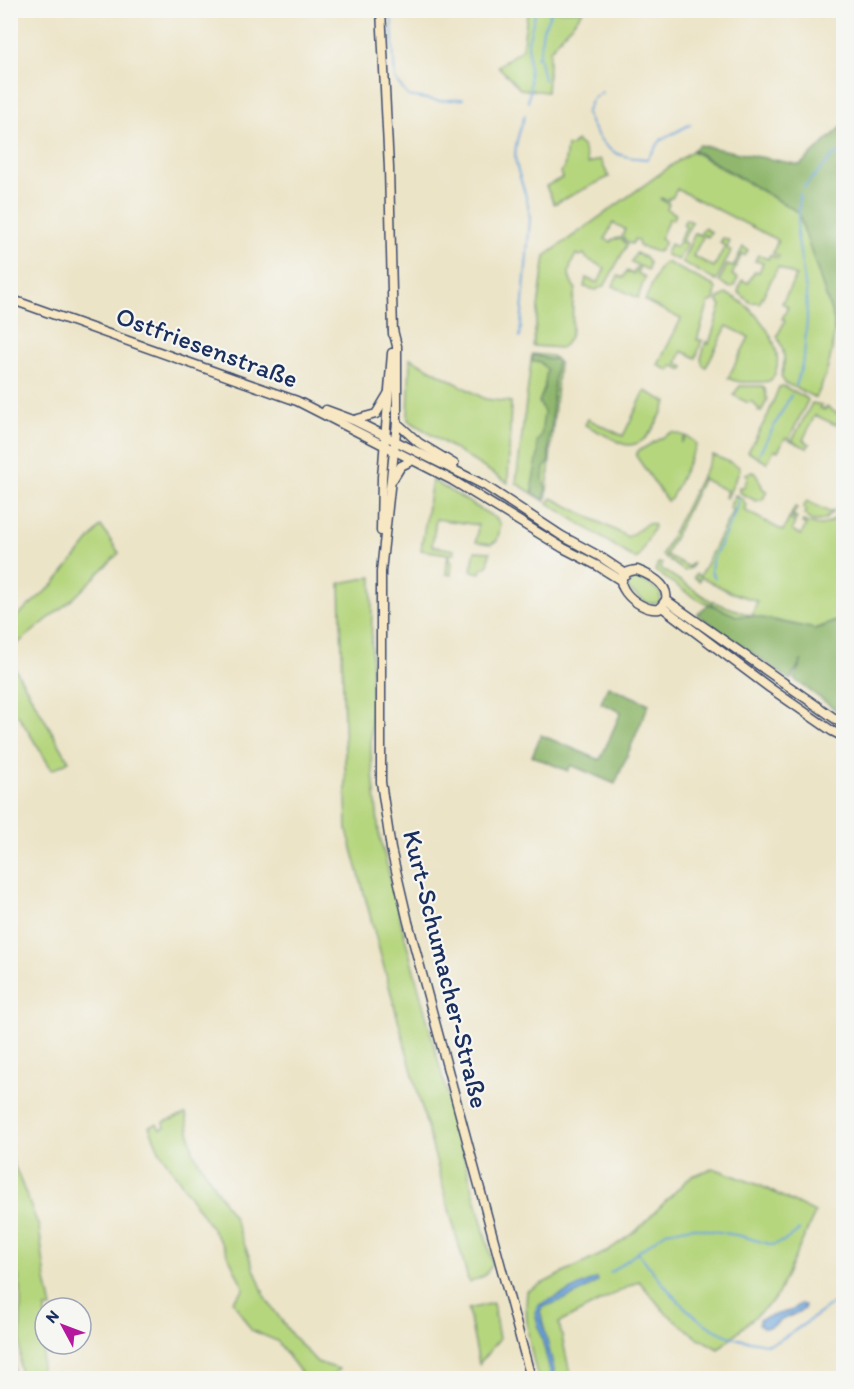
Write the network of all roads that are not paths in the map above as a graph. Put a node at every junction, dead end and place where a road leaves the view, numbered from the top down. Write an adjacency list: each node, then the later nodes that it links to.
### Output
1 (381, 10): 3 (main road, Kurt-Schumacher-Straße)
2 (10, 299): 5 (main road, Ostfriesenstraße)
3 (393, 330): 4 (main road, Kurt-Schumacher-Straße); 7 (main road, Kurt-Schumacher-Straße)
4 (390, 391): 6 (main road); 8 (main road, Kurt-Schumacher-Straße)
5 (297, 401): 6 (main road); 8 (main road, Ostfriesenstraße)
6 (353, 420): 8 (main road)
7 (397, 423): 9 (main road, Kurt-Schumacher-Straße); 12 (main road)
8 (386, 441): 9 (main road); 13 (main road, Kurt-Schumacher-Straße)
9 (394, 445): 10 (main road); 11 (main road, Kurt-Schumacher-Straße); 12 (main road)
10 (413, 460): 11 (main road); 14 (main road)
11 (391, 482): 13 (main road, Kurt-Schumacher-Straße)
12 (484, 485): 14 (main road)
13 (382, 562): 18 (main road, Kurt-Schumacher-Straße)
14 (624, 577): 15 (main road); 15 (main road)
15 (664, 604): 16 (main road); 17 (main road)
16 (843, 725)
17 (843, 737)
18 (531, 1378)

